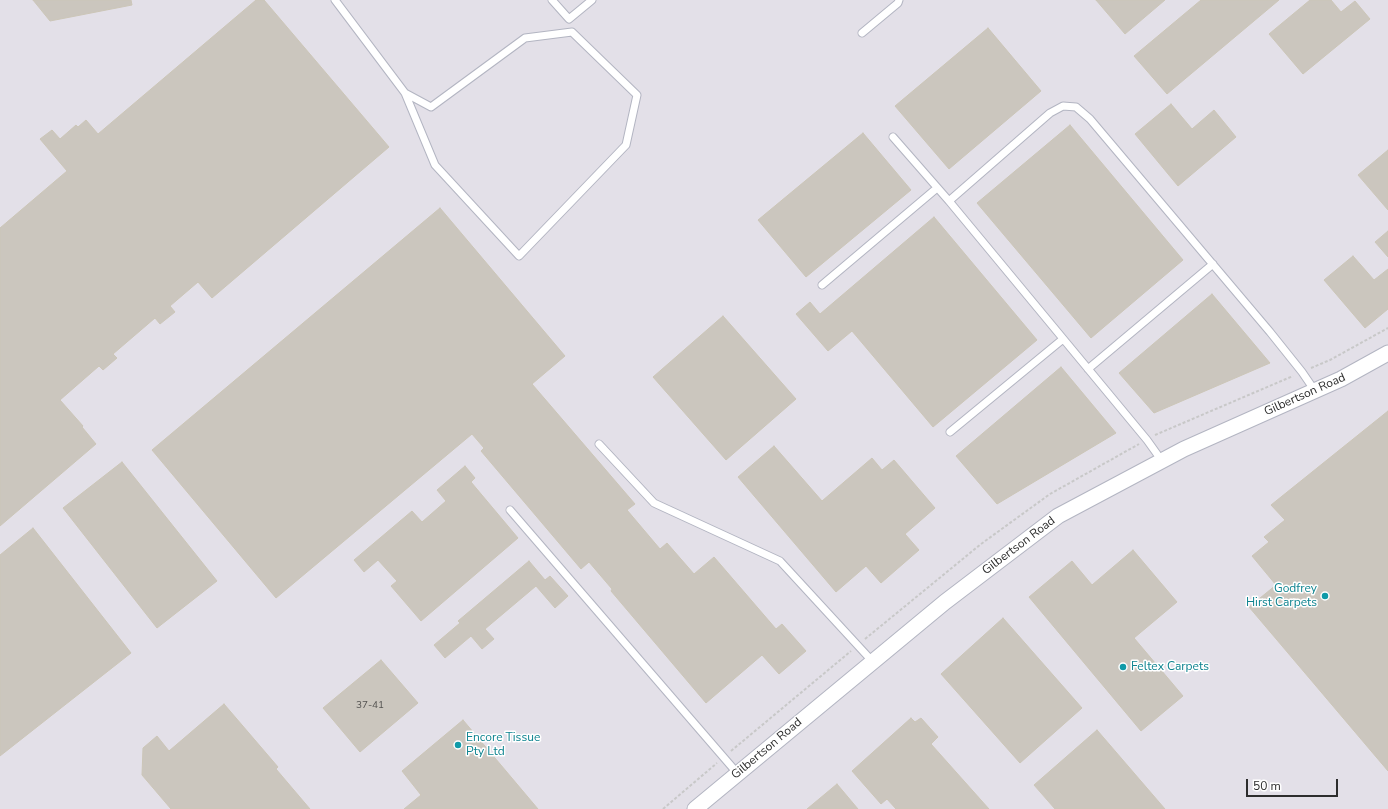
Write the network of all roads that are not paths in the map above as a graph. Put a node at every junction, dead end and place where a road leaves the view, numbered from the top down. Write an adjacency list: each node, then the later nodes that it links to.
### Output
1 (335, 0): 6 (lane)
2 (552, 0): 3 (lane)
3 (592, 0)
4 (899, 0): 5 (lane)
5 (862, 33)
6 (405, 93): 6 (lane)
7 (893, 137): 8 (lane)
8 (937, 188): 9 (lane); 11 (lane)
9 (949, 202): 10 (lane); 12 (lane)
10 (1213, 264): 14 (lane); 15 (lane)
11 (822, 285)
12 (1063, 339): 14 (lane); 16 (lane)
13 (1388, 353): 15 (street, Gilbertson Road)
14 (1088, 369): 18 (lane)
15 (1314, 391): 18 (street, Gilbertson Road)
16 (950, 432)
17 (599, 444): 20 (lane)
18 (1162, 461): 20 (street, Gilbertson Road)
19 (510, 510): 21 (lane)
20 (872, 662): 21 (street, Gilbertson Road)
21 (738, 774): 22 (street, Gilbertson Road)
22 (695, 809)

